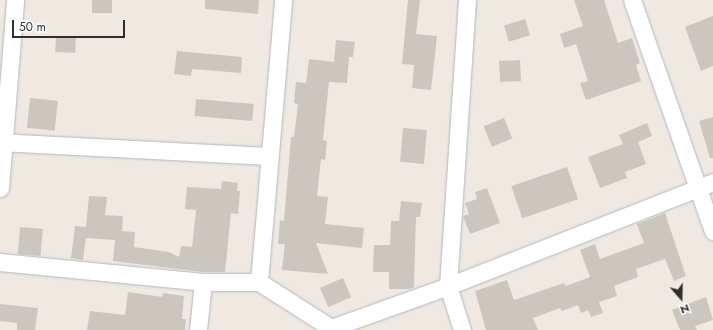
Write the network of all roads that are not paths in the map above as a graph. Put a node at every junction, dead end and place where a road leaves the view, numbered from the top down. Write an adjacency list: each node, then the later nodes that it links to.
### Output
1 (15, 0): 5 (street)
2 (283, 0): 6 (street)
3 (467, 0): 13 (street)
4 (632, 0): 7 (street)
5 (2, 142): 6 (street); 8 (street)
6 (270, 156): 12 (street)
7 (706, 184): 9 (street); 13 (street)
8 (0, 188)
9 (713, 231)
10 (0, 262): 11 (street)
11 (203, 282): 12 (street); 15 (street)
12 (259, 282): 14 (street)
13 (448, 286): 14 (street); 16 (street)
14 (333, 329)
15 (198, 330)
16 (462, 330)

